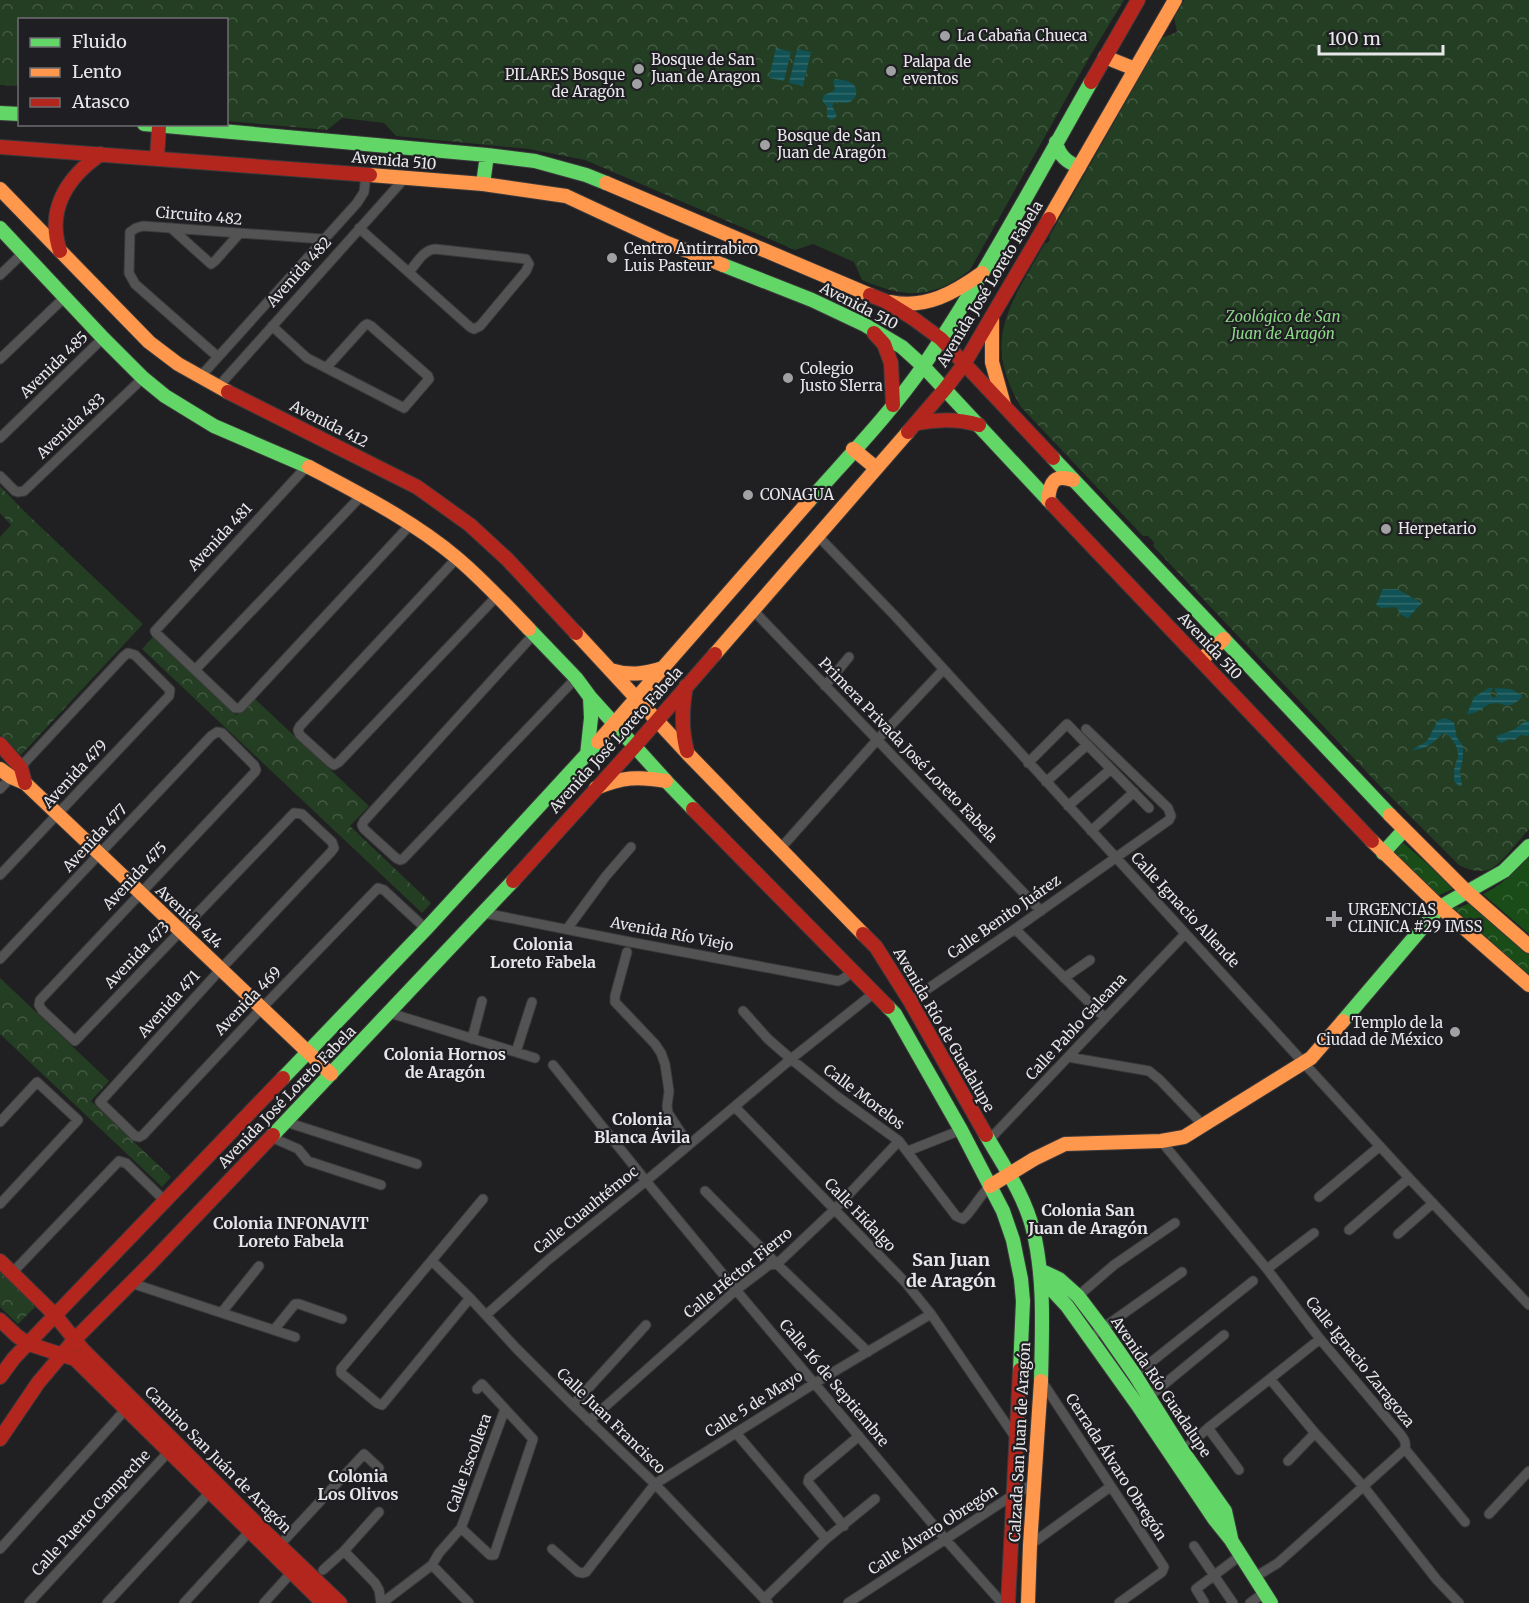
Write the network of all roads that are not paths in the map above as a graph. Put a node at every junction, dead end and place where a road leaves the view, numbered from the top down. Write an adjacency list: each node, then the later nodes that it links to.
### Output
1 (1138, 0): 3 (main road, Avenida José Loreto Fabela)
2 (1175, 0): 4 (main road, Avenida José Loreto Fabela)
3 (1105, 57): 4 (main road); 8 (main road, Avenida José Loreto Fabela)
4 (1135, 69): 14 (main road, Avenida José Loreto Fabela)
5 (0, 113): 6 (main road)
6 (18, 114)
7 (159, 126): 11 (main road, Avenida 510); 12 (main road)
8 (1056, 142): 13 (main road, Avenida José Loreto Fabela); 14 (main road)
9 (0, 147): 10 (main road, Avenida 510)
10 (101, 154): 12 (main road, Avenida 510); 25 (main road)
11 (487, 155): 18 (main road); 30 (main road, Avenida 510)
12 (157, 158): 15 (main road, Avenida 510)
13 (1047, 158): 17 (main road); 28 (main road, Avenida José Loreto Fabela)
14 (1079, 167): 17 (main road, Avenida José Loreto Fabela)
15 (366, 175): 16 (main road, Avenida 510); 24 (street, Avenida 482)
16 (404, 178): 18 (main road, Avenida 510); 22 (street, Avenida 482)
17 (1069, 183): 34 (main road, Avenida José Loreto Fabela)
18 (483, 184): 32 (main road, Avenida 510)
19 (0, 189): 25 (main road, Avenida 412)
20 (0, 228): 26 (main road)
21 (171, 228): 23 (street, Circuito 482); 23 (street); 39 (street, Circuito 482)
22 (359, 228): 27 (street); 36 (street, Avenida 482)
23 (239, 234): 24 (street, Circuito 482)
24 (323, 239): 39 (street, Avenida 482)
25 (60, 251): 44 (main road, Avenida 412)
26 (23, 253): 29 (street); 31 (main road)
27 (409, 272): 27 (street)
28 (982, 273): 33 (main road); 38 (main road, Avenida José Loreto Fabela)
29 (0, 275)
30 (824, 275): 32 (main road); 33 (main road, Avenida 510)
31 (65, 297): 37 (main road); 40 (street)
32 (813, 300): 35 (main road, Avenida 510)
33 (885, 301): 38 (main road, Avenida 510)
34 (992, 318): 41 (main road, Avenida José Loreto Fabela); 49 (main road)
35 (865, 325): 42 (main road, Avenida 510); 48 (main road)
36 (272, 326): 43 (street); 46 (street, Avenida 482)
37 (103, 338): 45 (main road); 52 (street, Avenida 485)
38 (941, 339): 41 (main road, Avenida 510); 42 (main road, Avenida José Loreto Fabela)
39 (218, 357): 44 (street, Avenida 482)
40 (0, 359)
41 (964, 363): 47 (main road, Avenida José Loreto Fabela); 49 (main road, Avenida 510)
42 (923, 366): 47 (main road, Avenida 510); 48 (main road, Avenida José Loreto Fabela)
43 (326, 368): 43 (street)
44 (200, 377): 46 (main road, Avenida 412)
45 (143, 378): 54 (main road); 56 (street, Avenida 483)
46 (218, 387): 71 (main road, Avenida 412)
47 (945, 389): 50 (main road, Avenida José Loreto Fabela); 51 (main road, Avenida 510)
48 (893, 405): 53 (main road, Avenida José Loreto Fabela)
49 (1005, 407): 57 (main road, Avenida 510)
50 (918, 423): 51 (main road); 55 (main road, Avenida José Loreto Fabela)
51 (980, 425): 59 (main road, Avenida 510)
52 (0, 438)
53 (854, 449): 55 (main road); 69 (main road, Avenida José Loreto Fabela)
54 (307, 466): 58 (main road); 70 (street, Avenida 481)
55 (876, 468): 61 (main road, Avenida José Loreto Fabela)
56 (0, 476)
57 (1073, 480): 59 (main road); 66 (main road, Avenida 510)
58 (362, 495): 60 (main road); 70 (street)
59 (1048, 500): 68 (main road, Avenida 510)
60 (411, 524): 62 (main road); 70 (street)
61 (818, 536): 64 (main road, Avenida José Loreto Fabela); 72 (street, Calle Ignacio Allende)
62 (457, 558): 63 (main road); 63 (street)
63 (497, 596): 65 (main road)
64 (753, 610): 74 (main road, Avenida José Loreto Fabela); 75 (street, Primera Privada José Loreto Fabela)
65 (534, 634): 73 (main road); 73 (street)
66 (1224, 639): 68 (main road); 99 (main road, Avenida 510)
67 (849, 657): 75 (street)
68 (1201, 660): 105 (main road, Avenida 510)
69 (663, 668): 71 (main road); 77 (main road, Avenida José Loreto Fabela)
70 (195, 670)
71 (610, 670): 77 (main road, Avenida 412)
72 (943, 670): 81 (street); 87 (street, Calle Ignacio Allende)
73 (576, 678): 76 (main road)
74 (686, 686): 78 (main road, Avenida José Loreto Fabela); 85 (main road)
75 (825, 686): 81 (street, Primera Privada José Loreto Fabela)
76 (590, 697): 79 (main road); 86 (main road)
77 (636, 698): 78 (main road, Avenida Río de Guadalupe); 79 (main road, Avenida José Loreto Fabela)
78 (657, 720): 84 (main road, Avenida José Loreto Fabela); 85 (main road, Avenida Río de Guadalupe)
79 (614, 723): 84 (main road); 86 (main road, Avenida José Loreto Fabela)
80 (1086, 729): 107 (street, Calle Benito Juárez)
81 (877, 740): 104 (street); 112 (street, Primera Privada José Loreto Fabela)
82 (0, 744): 90 (main road, Avenida 414)
83 (1087, 745): 87 (street); 88 (street); 92 (street)
84 (635, 746): 91 (main road); 94 (main road, Avenida José Loreto Fabela)
85 (688, 754): 104 (main road, Avenida Río de Guadalupe)
86 (587, 755): 114 (main road, Avenida José Loreto Fabela)
87 (1028, 763): 92 (street, Calle Ignacio Allende)
88 (1110, 769): 95 (street); 96 (street)
89 (256, 770): 106 (street, Avenida 477); 110 (street, Avenida 475)
90 (14, 774): 93 (street); 98 (main road, Avenida 414); 98 (street, Avenida 479)
91 (666, 781): 94 (main road); 124 (main road)
92 (1046, 782): 96 (street, Calle Ignacio Allende)
93 (0, 789)
94 (596, 789): 113 (main road, Avenida José Loreto Fabela)
95 (1134, 792): 97 (street); 100 (street)
96 (1068, 806): 100 (street, Calle Ignacio Allende)
97 (1149, 808)
98 (57, 815): 106 (main road, Avenida 414); 108 (street, Avenida 479)
99 (1404, 830): 105 (main road); 109 (main road, Avenida 510)
100 (1091, 831): 107 (street, Calle Ignacio Allende)
101 (1529, 846): 109 (main road)
102 (631, 847): 115 (street)
103 (334, 848): 117 (street, Avenida 473); 123 (street, Avenida 471)
104 (780, 849): 129 (main road, Avenida Río de Guadalupe)
105 (1383, 852): 111 (main road, Avenida 510)
106 (99, 855): 110 (main road, Avenida 414); 121 (street, Avenida 477)
107 (1115, 857): 112 (street, Calle Benito Juárez); 118 (street, Calle Ignacio Allende)
108 (0, 875)
109 (1466, 891): 111 (main road); 119 (main road, Avenida 510)
110 (140, 893): 117 (main road, Avenida 414); 136 (street, Avenida 475)
111 (1440, 907): 126 (main road, Avenida 510); 142 (main road)
112 (1041, 910): 116 (street, Calle Benito Juárez)
113 (484, 913): 115 (street, Avenida Río Viejo); 133 (main road, Avenida José Loreto Fabela)
114 (426, 929): 131 (street, Avenida 469); 137 (main road, Avenida José Loreto Fabela)
115 (567, 929): 124 (street, Avenida Río Viejo)
116 (1015, 929): 125 (street); 129 (street, Calle Benito Juárez)
117 (180, 931): 123 (main road, Avenida 414); 136 (street, Avenida 473)
118 (1185, 933): 134 (street, Calle Pablo Galeana); 142 (street, Calle Ignacio Allende)
119 (1529, 946)
120 (627, 952): 155 (street)
121 (0, 959)
122 (1090, 960): 125 (street)
123 (220, 970): 131 (main road, Avenida 414); 150 (street, Avenida 471)
124 (853, 972): 127 (main road)
125 (1064, 978): 134 (street)
126 (1529, 985)
127 (874, 993): 141 (street, Calle Cuauhtémoc); 149 (main road)
128 (482, 1000): 135 (street)
129 (910, 1001): 152 (main road, Avenida Río de Guadalupe)
130 (532, 1002): 138 (street)
131 (261, 1008): 137 (main road, Avenida 414); 150 (street, Avenida 469)
132 (743, 1011): 141 (street, Calle Morelos)
133 (390, 1013): 135 (street); 144 (main road, Avenida José Loreto Fabela)
134 (1105, 1018): 139 (street, Calle Pablo Galeana)
135 (472, 1039): 138 (street)
136 (75, 1041)
137 (307, 1052): 144 (main road, Avenida 414); 167 (main road, Avenida José Loreto Fabela)
138 (516, 1052): 140 (street)
139 (1068, 1057): 148 (street); 152 (street, Calle Pablo Galeana)
140 (535, 1058)
141 (791, 1059): 145 (street, Calle Cuauhtémoc); 153 (street, Calle Morelos)
142 (1305, 1062): 148 (main road); 156 (street, Calle Ignacio Allende)
143 (553, 1065): 161 (street, Calle 16 de Septiembre)
144 (331, 1074): 147 (main road, Avenida José Loreto Fabela)
145 (735, 1107): 155 (street, Calle Cuauhtémoc); 170 (street, Calle Hidalgo)
146 (0, 1122): 169 (street)
147 (286, 1122): 151 (main road, Avenida José Loreto Fabela); 158 (street)
148 (1203, 1125): 154 (main road)
149 (961, 1130): 157 (street); 163 (main road)
150 (139, 1137)
151 (271, 1137): 162 (street); 184 (main road, Avenida José Loreto Fabela)
152 (989, 1140): 159 (main road, Avenida Río de Guadalupe)
153 (899, 1141): 157 (street, Calle Morelos); 170 (street, Calle Héctor Fierro)
154 (1161, 1141): 159 (main road); 179 (street, Calle Ignacio Zaragoza)
155 (689, 1145): 161 (street, Calle Cuauhtémoc)
156 (1380, 1146): 160 (street, Calle Ignacio Allende); 165 (street)
157 (908, 1151): 163 (street, Calle Morelos)
158 (417, 1164)
159 (1009, 1174): 163 (main road); 182 (main road, Avenida Río de Guadalupe)
160 (1410, 1178): 168 (street, Calle Ignacio Allende); 172 (street)
161 (646, 1181): 185 (street, Calle 16 de Septiembre); 192 (street, Calle Cuauhtémoc)
162 (381, 1185)
163 (990, 1186): 223 (main road, Calzada San Juan de Aragón)
164 (705, 1191): 177 (street)
165 (1319, 1197)
166 (483, 1199): 176 (street)
167 (165, 1201): 181 (street); 191 (main road, Avenida José Loreto Fabela)
168 (1433, 1203): 174 (street); 188 (street, Calle Ignacio Allende)
169 (0, 1204)
170 (834, 1210): 177 (street, Calle Héctor Fierro); 190 (street, Calle Hidalgo)
171 (1175, 1223): 186 (street)
172 (1349, 1230)
173 (1314, 1233): 179 (street)
174 (1398, 1234)
175 (0, 1261): 181 (main road, Camino San Juán de Aragón)
176 (432, 1261): 187 (street, Calle Juan Francisco); 187 (street)
177 (777, 1264): 185 (street, Calle Héctor Fierro); 204 (street)
178 (259, 1266): 189 (street)
179 (1267, 1269): 201 (street, Calle Ignacio Zaragoza)
180 (1182, 1272): 196 (street)
181 (12, 1273): 191 (main road, Camino San Juán de Aragón)
182 (1041, 1277): 186 (main road, Avenida Río Guadalupe); 200 (main road, Avenida Río Guadalupe); 209 (main road, Calzada San Juan de Aragón)
183 (1253, 1281): 206 (street)
184 (131, 1283): 189 (street); 202 (main road, Avenida José Loreto Fabela)
185 (736, 1290): 210 (street, Calle 16 de Septiembre); 218 (street, Calle Héctor Fierro)
186 (1078, 1296): 196 (main road, Avenida Río Guadalupe)
187 (470, 1298): 192 (street, Calle Juan Francisco)
188 (1529, 1305)
189 (222, 1312): 197 (street)
190 (931, 1314): 204 (street, Calle 5 de Mayo); 223 (street, Calle Hidalgo)
191 (55, 1315): 202 (main road, Camino San Juán de Aragón); 203 (main road, Avenida José Loreto Fabela)
192 (486, 1315): 214 (street, Calle Juan Francisco)
193 (342, 1319): 197 (street)
194 (0, 1320): 203 (main road)
195 (646, 1325): 214 (street)
196 (1103, 1329): 200 (street); 206 (main road, Avenida Río Guadalupe)
197 (274, 1330): 199 (street)
198 (1224, 1335): 213 (street)
199 (295, 1337)
200 (1089, 1338): 213 (main road, Avenida Río Guadalupe)
201 (1320, 1339): 208 (street); 226 (street, Calle Ignacio Zaragoza)
202 (75, 1340): 205 (main road, Avenida José Loreto Fabela); 212 (main road, Camino San Juán de Aragón)
203 (28, 1344): 205 (main road); 207 (main road, Avenida José Loreto Fabela)
204 (868, 1352): 210 (street, Calle 5 de Mayo)
205 (62, 1353): 212 (main road, Camino San Juán de Aragón); 224 (main road, Avenida José Loreto Fabela)
206 (1135, 1375): 213 (main road, Avenida Río Guadalupe)
207 (0, 1377)
208 (1270, 1379): 219 (street); 221 (street)
209 (1041, 1381): 233 (main road, Calzada San Juan de Aragón); 234 (street, Cerrada Álvaro Obregón)
210 (815, 1383): 220 (street, Calle 5 de Mayo); 222 (street, Calle 16 de Septiembre)
211 (477, 1389): 215 (street)
212 (117, 1392): 216 (main road, Camino San Juán de Aragón); 217 (main road, Camino San Juán de Aragón)
213 (1144, 1402): 227 (main road, Avenida Río Guadalupe)
214 (573, 1405): 218 (street, Calle Juan Francisco)
215 (505, 1408): 244 (street, Calle Escollera); 244 (street)
216 (126, 1409): 217 (main road, Camino San Juán de Aragón); 251 (street)
217 (142, 1416): 225 (main road, Camino San Juán de Aragón)
218 (589, 1421): 232 (street, Calle Juan Francisco)
219 (1208, 1428): 227 (street); 230 (street)
220 (736, 1433): 232 (street, Calle 5 de Mayo); 246 (street)
221 (1315, 1433): 228 (street); 235 (street)
222 (859, 1436): 243 (street); 247 (street, Calle 16 de Septiembre)
223 (1016, 1438): 237 (main road, Calzada San Juan de Aragón)
224 (0, 1439)
225 (173, 1447): 236 (main road, Camino San Juán de Aragón); 239 (main road, Camino San Juán de Aragón); 262 (street, Calle Puerto Campeche)
226 (1405, 1449): 235 (street, Calle Ignacio Zaragoza); 242 (street)
227 (1178, 1455): 254 (main road, Avenida Río Guadalupe)
228 (1288, 1461)
229 (379, 1468): 252 (street)
230 (1239, 1470)
231 (1529, 1471): 241 (street)
232 (655, 1484): 250 (street, Calle 5 de Mayo); 261 (street, Calle Juan Francisco)
233 (1035, 1484): 237 (street, Calle Álvaro Obregón); 248 (main road, Calzada San Juan de Aragón)
234 (1110, 1487): 248 (street); 274 (street, Cerrada Álvaro Obregón)
235 (1364, 1487): 259 (street, Calle Ignacio Zaragoza); 278 (street)
236 (211, 1491): 239 (main road, Camino San Juán de Aragón); 263 (street)
237 (1013, 1495): 247 (street, Calle Álvaro Obregón); 272 (main road, Calzada San Juan de Aragón)
238 (875, 1499): 243 (street)
239 (234, 1507): 245 (main road, Camino San Juán de Aragón); 252 (main road, Camino San Juán de Aragón)
240 (379, 1512): 253 (street)
241 (1490, 1514)
242 (1465, 1522)
243 (844, 1526): 246 (street)
244 (461, 1528): 255 (street)
245 (250, 1531): 252 (main road, Camino San Juán de Aragón); 264 (street)
246 (826, 1539): 261 (street)
247 (946, 1540): 270 (street, Calle Álvaro Obregón); 271 (street, Calle 16 de Septiembre)
248 (1030, 1545): 273 (main road, Calzada San Juan de Aragón)
249 (1194, 1546): 258 (street)
250 (552, 1548)
251 (0, 1549)
252 (276, 1549): 257 (main road, Camino San Juán de Aragón); 267 (main road, Camino San Juán de Aragón)
253 (344, 1551): 256 (street); 268 (street)
254 (1241, 1556): 258 (street); 259 (main road, Avenida Río Guadalupe)
255 (432, 1565): 268 (street); 269 (street)
256 (323, 1570)
257 (292, 1572): 265 (street); 266 (main road, Camino San Juán de Aragón)
258 (1215, 1575): 275 (street); 276 (street)
259 (1255, 1576): 260 (main road, Avenida Río Guadalupe)
260 (1267, 1598): 277 (street)
261 (766, 1601)
262 (29, 1603)
263 (107, 1603)
264 (184, 1603)
265 (264, 1603)
266 (323, 1603)
267 (340, 1603)
268 (381, 1603)
269 (469, 1603)
270 (848, 1603)
271 (1002, 1603)
272 (1008, 1603)
273 (1028, 1603)
274 (1119, 1603)
275 (1203, 1603)
276 (1233, 1603)
277 (1250, 1603)
278 (1459, 1603)

